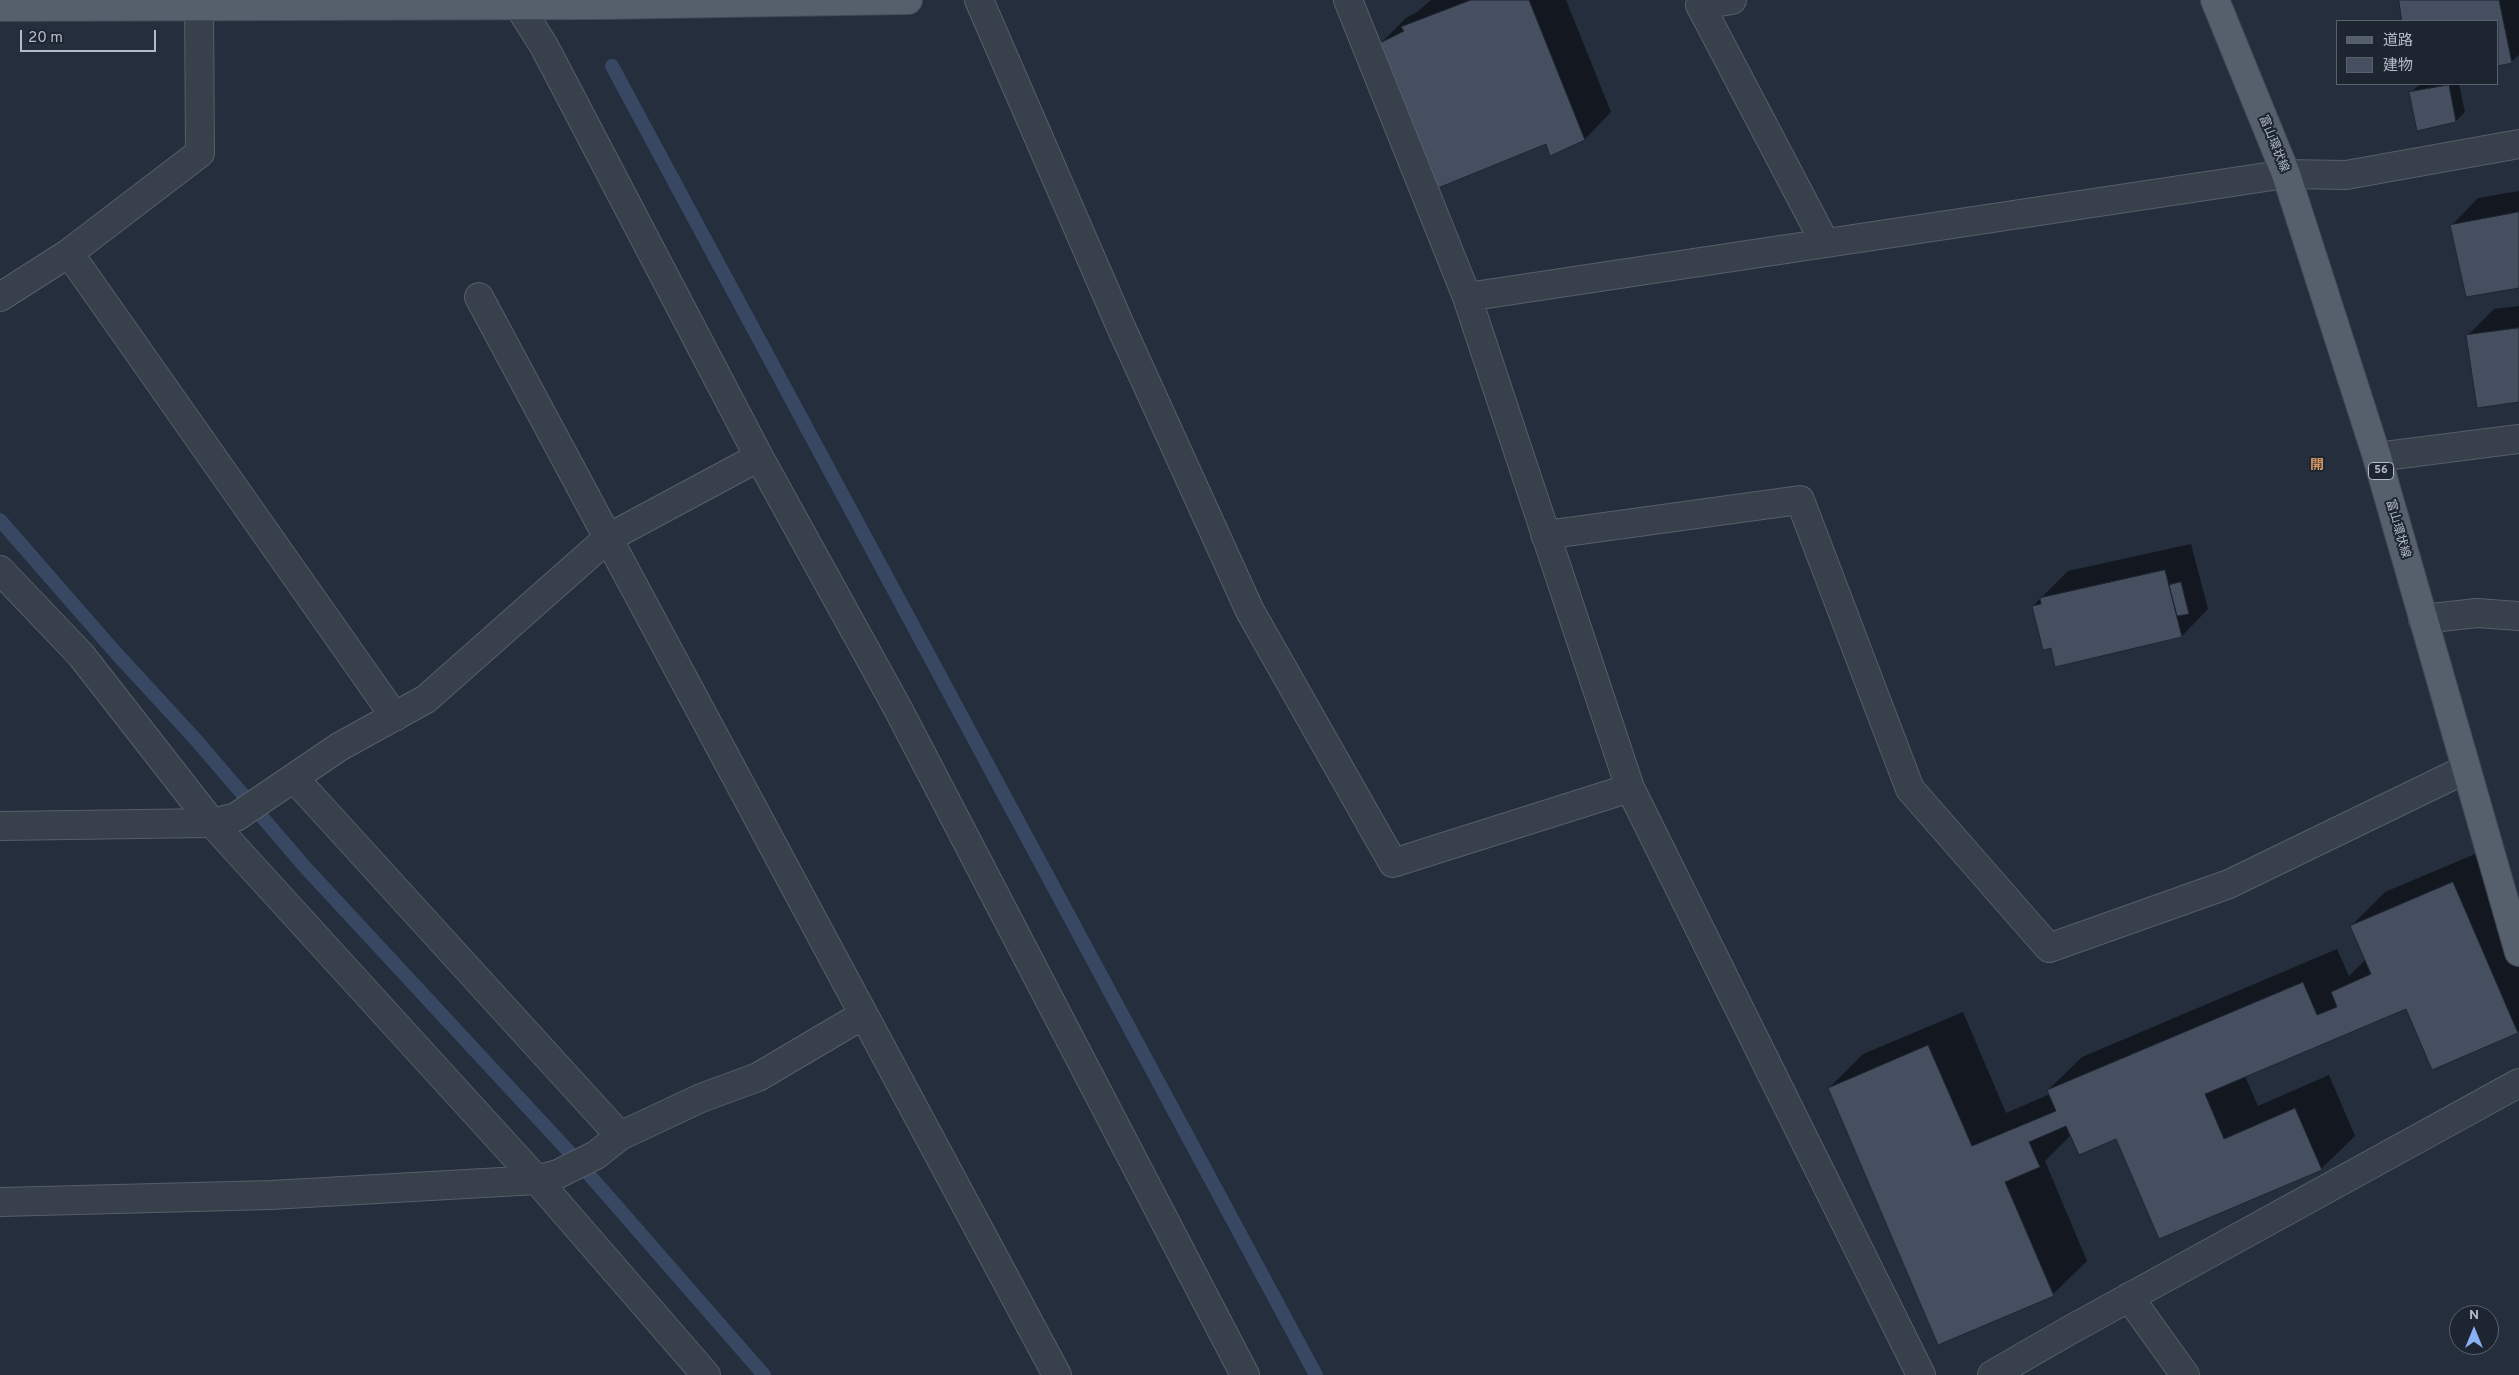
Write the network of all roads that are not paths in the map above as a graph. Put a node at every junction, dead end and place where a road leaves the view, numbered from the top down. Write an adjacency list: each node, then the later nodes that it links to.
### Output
1 (908, 0): 7 (main road)
2 (979, 0): 27 (street)
3 (1348, 0): 15 (street)
4 (1732, 0): 11 (street)
5 (2215, 0): 10 (main road, 富山環状線 / 56)
6 (199, 2): 7 (main road); 8 (main road); 12 (street)
7 (516, 2): 17 (street)
8 (0, 6)
9 (2519, 144): 10 (street)
10 (2286, 174): 11 (street); 18 (main road, 富山環状線 / 56)
11 (1825, 243): 15 (street)
12 (68, 253): 13 (street); 24 (street)
13 (0, 297)
14 (479, 298): 20 (street)
15 (1467, 298): 19 (street)
16 (2519, 439): 18 (street)
17 (759, 457): 20 (street); 39 (street)
18 (2376, 457): 23 (main road, 富山環状線 / 56)
19 (1544, 535): 25 (street); 27 (street)
20 (608, 538): 24 (street); 31 (street)
21 (0, 570): 28 (street)
22 (2519, 616): 23 (street)
23 (2423, 619): 25 (main road, 富山環状線 / 56)
24 (394, 716): 26 (street)
25 (2466, 769): 30 (main road, 富山環状線 / 56)
26 (294, 778): 28 (street); 33 (street)
27 (1630, 788): 40 (street)
28 (212, 823): 29 (street); 34 (street)
29 (0, 826)
30 (2519, 952)
31 (863, 1015): 33 (street); 38 (street)
32 (2519, 1083): 36 (street)
33 (620, 1136): 34 (street)
34 (537, 1180): 35 (street); 37 (street)
35 (0, 1202)
36 (2129, 1297): 41 (street); 42 (street)
37 (706, 1375)
38 (1057, 1375)
39 (1245, 1375)
40 (1921, 1375)
41 (1992, 1375)
42 (2185, 1375)

